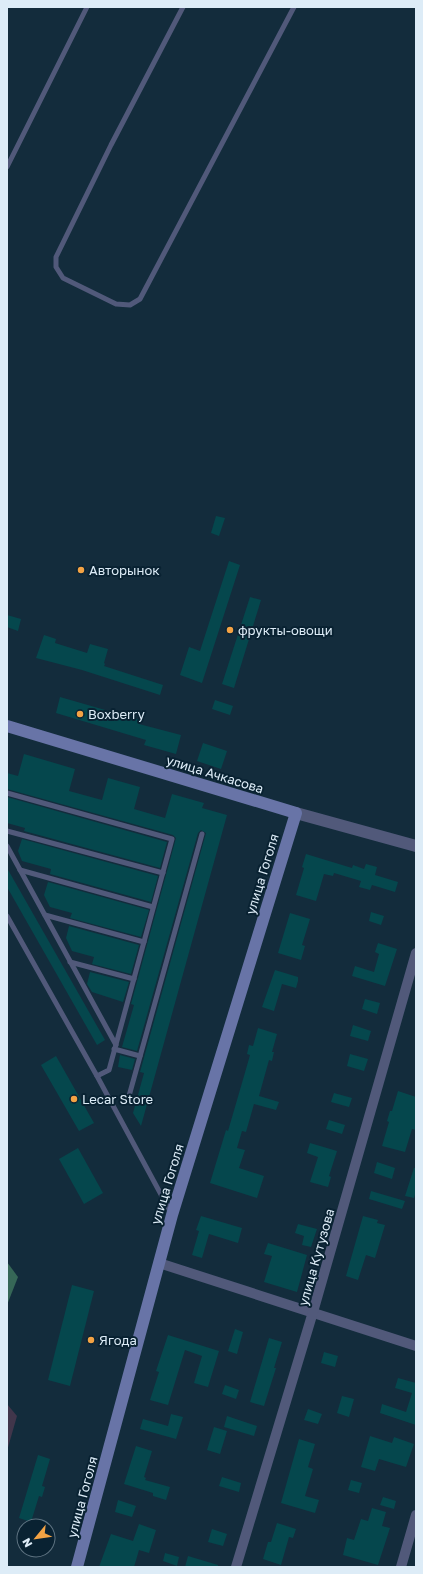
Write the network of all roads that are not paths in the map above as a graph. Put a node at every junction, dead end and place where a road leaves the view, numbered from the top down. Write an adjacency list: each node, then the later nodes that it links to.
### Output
1 (87, 7): 4 (lane)
2 (183, 7): 3 (lane)
3 (294, 7)
4 (7, 167)
5 (7, 726): 7 (main road, улица Ачкасова)
6 (7, 793): 13 (lane)
7 (296, 813): 11 (street, улица Ачкасова); 25 (main road, улица Гоголя)
8 (7, 831): 13 (lane)
9 (202, 834): 22 (lane)
10 (7, 846): 12 (lane)
11 (416, 846)
12 (20, 870): 14 (lane); 15 (lane)
13 (163, 873): 14 (lane)
14 (153, 907): 17 (lane)
15 (44, 915): 17 (lane); 19 (lane)
16 (7, 916): 23 (lane)
17 (144, 942): 20 (lane)
18 (416, 953): 27 (street, улица Кутузова)
19 (70, 962): 20 (lane); 21 (lane)
20 (134, 979): 21 (lane)
21 (115, 1047): 22 (lane); 23 (lane)
22 (140, 1056): 24 (lane)
23 (98, 1076): 25 (lane)
24 (129, 1096)
25 (172, 1215): 26 (main road, улица Гоголя)
26 (159, 1263): 27 (street); 30 (main road, улица Гоголя)
27 (313, 1312): 28 (street); 31 (street, улица Кутузова)
28 (416, 1346)
29 (416, 1515): 32 (street)
30 (77, 1567)
31 (236, 1567)
32 (401, 1567)

